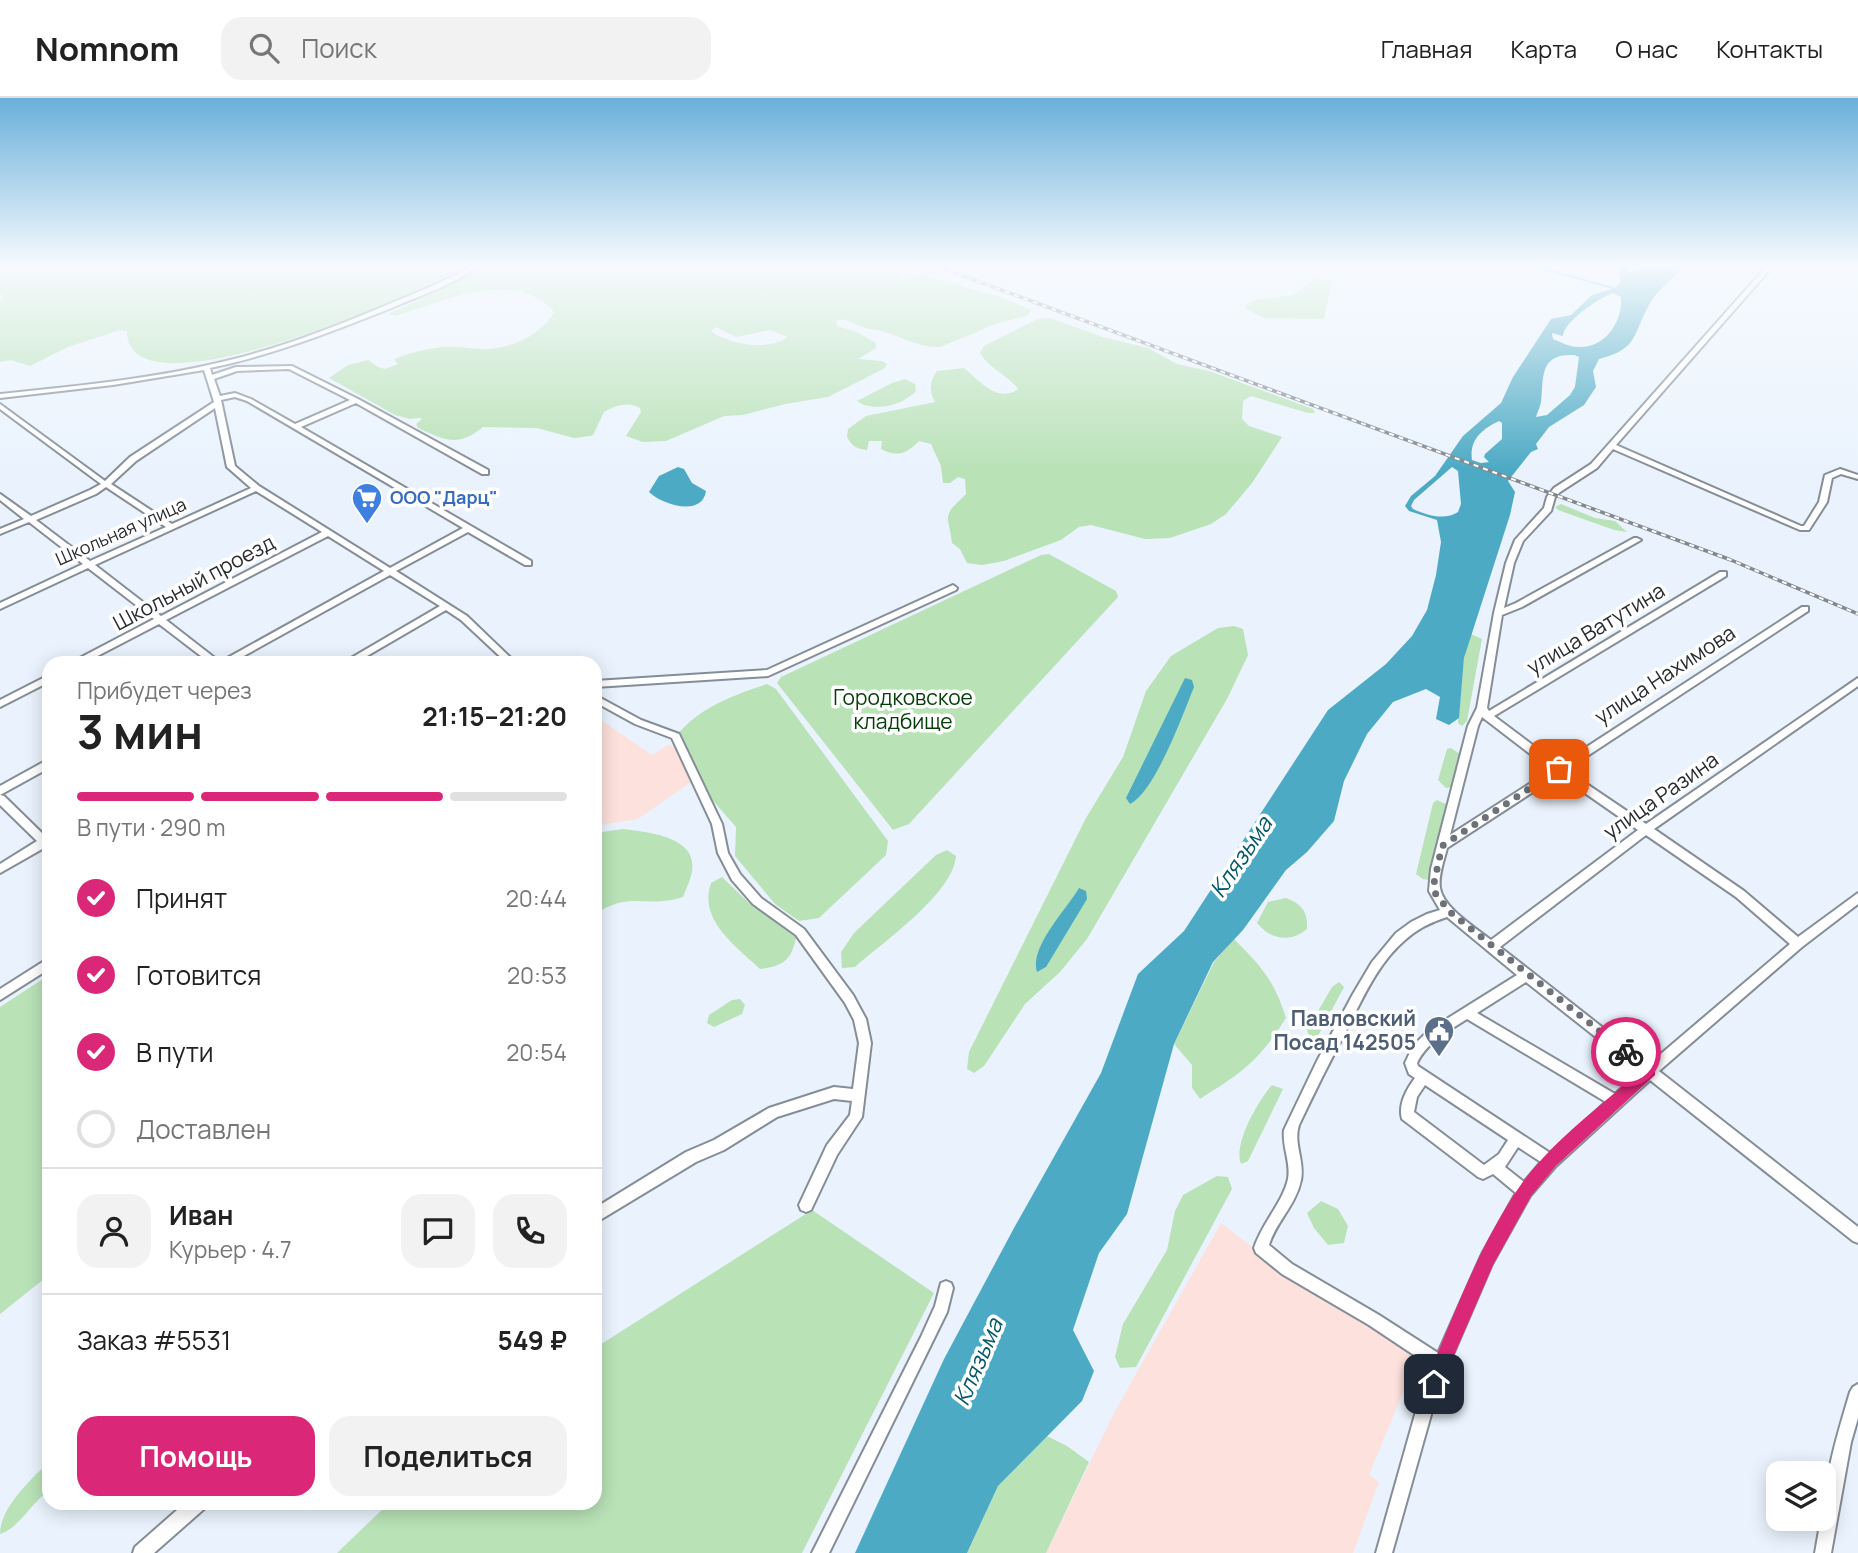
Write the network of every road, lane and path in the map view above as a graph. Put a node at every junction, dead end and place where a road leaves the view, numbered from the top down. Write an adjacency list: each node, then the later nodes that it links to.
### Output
1 (319, 335): 3 (street)
2 (1709, 335): 10 (street)
3 (206, 367): 4 (street); 5 (street)
4 (210, 379): 6 (street); 7 (street)
5 (0, 396)
6 (356, 400): 9 (street); 11 (street)
7 (217, 401): 9 (street); 13 (street); 14 (street)
8 (0, 406): 13 (street)
9 (295, 427): 18 (street)
10 (1612, 446): 12 (street); 30 (street)
11 (485, 472)
12 (1858, 477)
13 (106, 484): 16 (street); 17 (street)
14 (256, 488): 17 (street, Школьная улица); 20 (street)
15 (0, 496): 16 (street)
16 (30, 519): 19 (street); 23 (street)
17 (172, 527): 23 (street, Школьная улица)
18 (467, 529): 22 (street); 24 (street)
19 (0, 532)
20 (327, 533): 24 (street); 31 (street, Школьный проезд)
21 (1637, 540): 30 (street)
22 (528, 563)
23 (92, 565): 27 (street, Школьная улица); 31 (street)
24 (388, 572): 28 (street); 34 (street)
25 (1723, 574): 42 (street, улица Ватутина)
26 (953, 588): 39 (street)
27 (0, 606)
28 (446, 606): 35 (street); 36 (street)
29 (1805, 609): 44 (street, улица Нахимова)
30 (1497, 613): 42 (street)
31 (161, 620): 32 (street, Школьный проезд); 33 (street)
32 (91, 656)
33 (207, 656)
34 (238, 656)
35 (361, 656)
36 (505, 656)
37 (1858, 681): 47 (street, улица Разина)
38 (42, 682): 41 (street)
39 (602, 684)
40 (602, 702): 62 (street)
41 (0, 704)
42 (1485, 712): 44 (street); 50 (street)
43 (42, 767): 45 (street)
44 (1559, 769): 47 (street); 50 (street, улица Нахимова)
45 (0, 791)
46 (0, 799): 48 (street)
47 (1645, 830): 54 (street); 55 (street, улица Разина)
48 (42, 837)
49 (42, 845): 51 (street)
50 (1442, 846): 53 (street)
51 (0, 869)
52 (1858, 898): 54 (street)
53 (1450, 912): 55 (street); 72 (street)
54 (1798, 944): 60 (street)
55 (1491, 947): 57 (street)
56 (42, 968): 58 (street)
57 (1527, 975): 59 (street); 60 (street)
58 (0, 995)
59 (1468, 1014): 61 (street); 63 (street)
60 (1650, 1071): 63 (street); 70 (street)
61 (1424, 1077): 64 (street); 66 (street)
62 (858, 1095): 68 (street); 69 (street)
63 (1618, 1102): 65 (street)
64 (1516, 1138): 65 (street); 66 (street)
65 (1551, 1161): 67 (street)
66 (1496, 1168): 67 (street)
67 (1525, 1191): 72 (street)
68 (806, 1205)
69 (602, 1212)
70 (1858, 1236)
71 (946, 1288): 76 (street)
72 (1441, 1364): 77 (street)
73 (1858, 1392): 78 (street)
74 (190, 1510): 75 (street)
75 (141, 1553)
76 (820, 1553)
77 (1384, 1553)
78 (1823, 1553)

